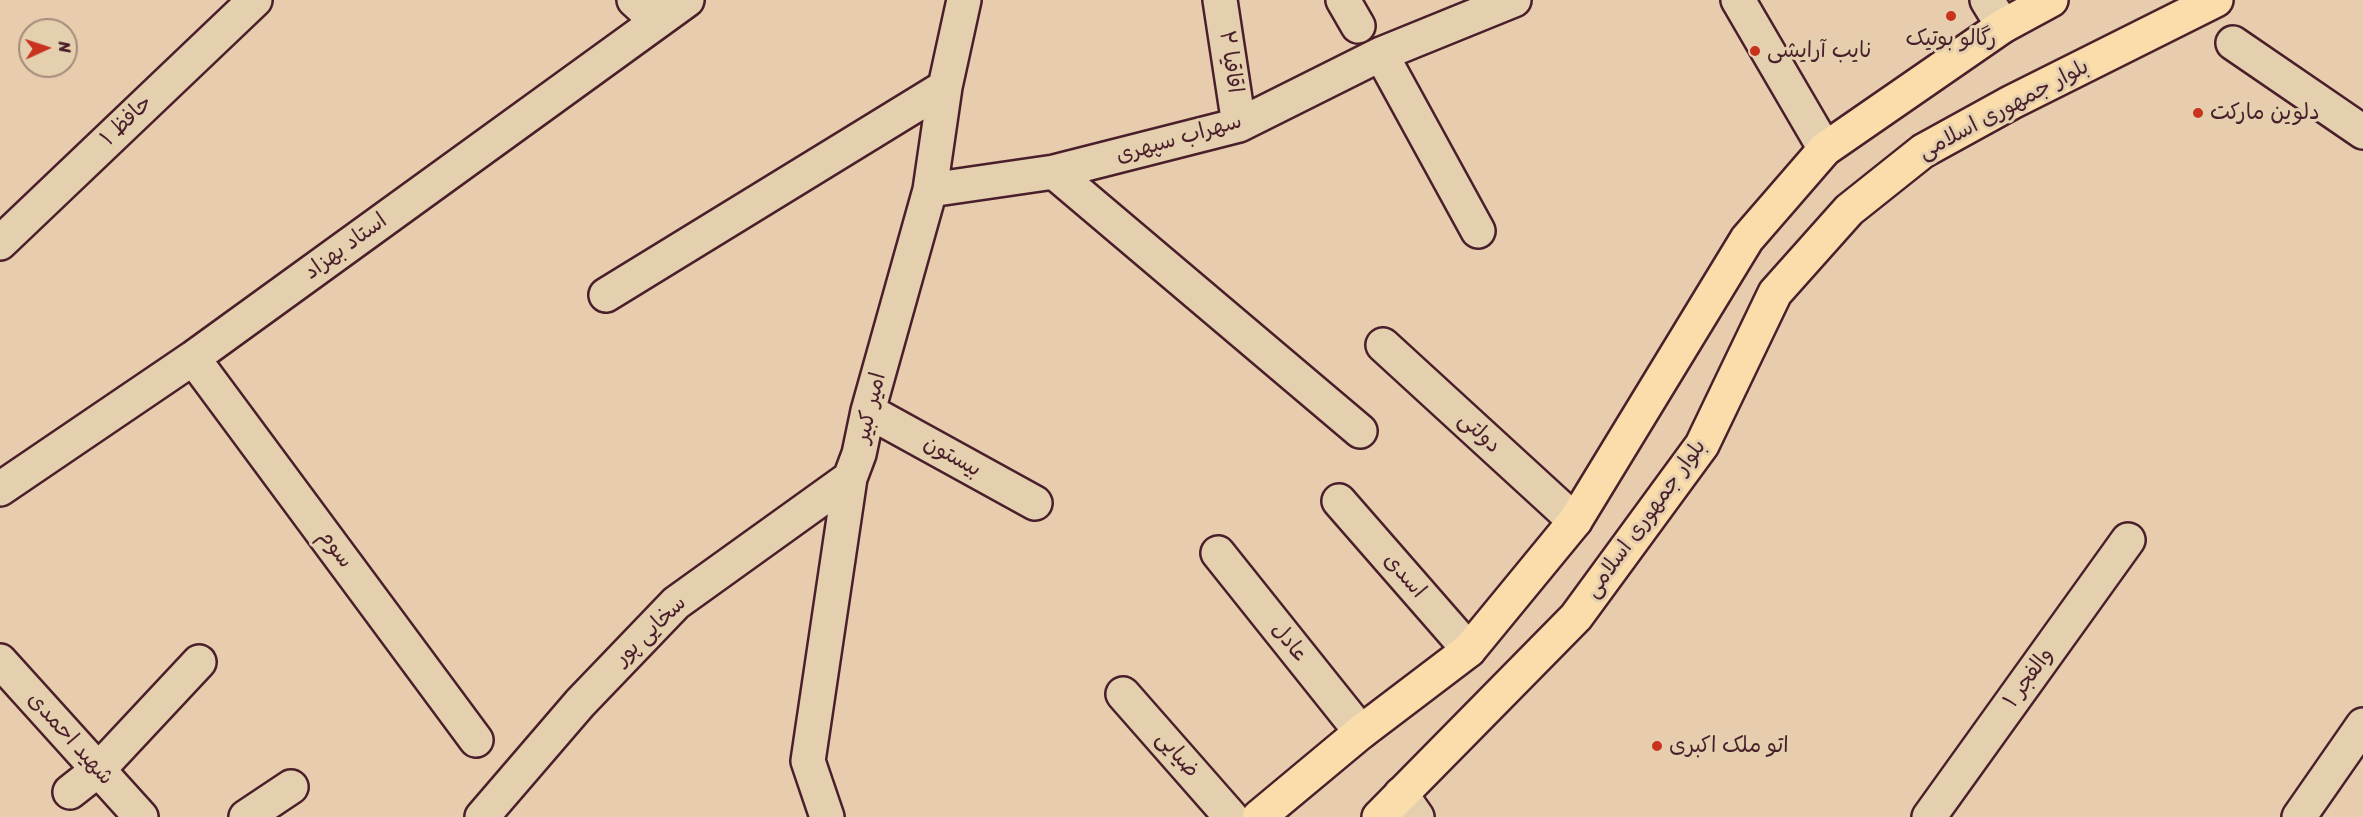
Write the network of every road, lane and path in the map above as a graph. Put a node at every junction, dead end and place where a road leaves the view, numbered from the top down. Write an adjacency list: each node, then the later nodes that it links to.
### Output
1 (255, 0): 20 (street, حافظ ۱)
2 (687, 0): 9 (street, استاد بهزاد)
3 (964, 0): 13 (street, امیر کبیر)
4 (1221, 0): 14 (street, اقاقیا ۲)
5 (1514, 0): 12 (street, سهراب سپهری)
6 (1738, 0): 16 (street)
7 (2051, 0): 10 (main road)
8 (2216, 0): 43 (main road, بلوار جمهوری اسلامی)
9 (645, 10): 23 (street, استاد بهزاد)
10 (1995, 13): 16 (main road)
11 (2233, 43): 15 (street)
12 (1381, 54): 14 (street, سهراب سپهری); 19 (street)
13 (945, 87): 18 (street, امیر کبیر); 21 (street)
14 (1239, 125): 17 (street, سهراب سپهری)
15 (2363, 132)
16 (1825, 149): 30 (main road)
17 (1054, 172): 18 (street, سهراب سپهری); 25 (street)
18 (930, 190): 24 (street, امیر کبیر)
19 (1478, 231)
20 (0, 243)
21 (606, 295)
22 (1383, 345): 30 (street, دولتی)
23 (193, 358): 27 (street, استاد بهزاد); 39 (street, سوم)
24 (868, 411): 26 (street, امیر کبیر); 29 (street, بیستون)
25 (1360, 431)
26 (850, 478): 46 (street, سخایی پور); 47 (street, امیر کبیر)
27 (0, 489)
28 (1339, 501): 33 (street, اسدی)
29 (1035, 503)
30 (1575, 521): 33 (main road)
31 (2128, 540): 50 (street, والفجر ۱)
32 (1218, 553): 38 (street, عادل)
33 (1468, 650): 38 (main road)
34 (0, 661): 40 (street, شهید احمدی)
35 (199, 662): 40 (street)
36 (1123, 694): 48 (street, ضیایی)
37 (2363, 725): 51 (street)
38 (1361, 732): 49 (main road)
39 (476, 740)
40 (98, 770): 42 (street); 44 (street, شهید احمدی)
41 (291, 787): 45 (street)
42 (70, 792)
43 (1399, 809)
44 (141, 817)
45 (246, 817)
46 (482, 817)
47 (826, 817)
48 (1231, 817)
49 (1259, 817)
50 (1929, 817)
51 (2299, 817)

